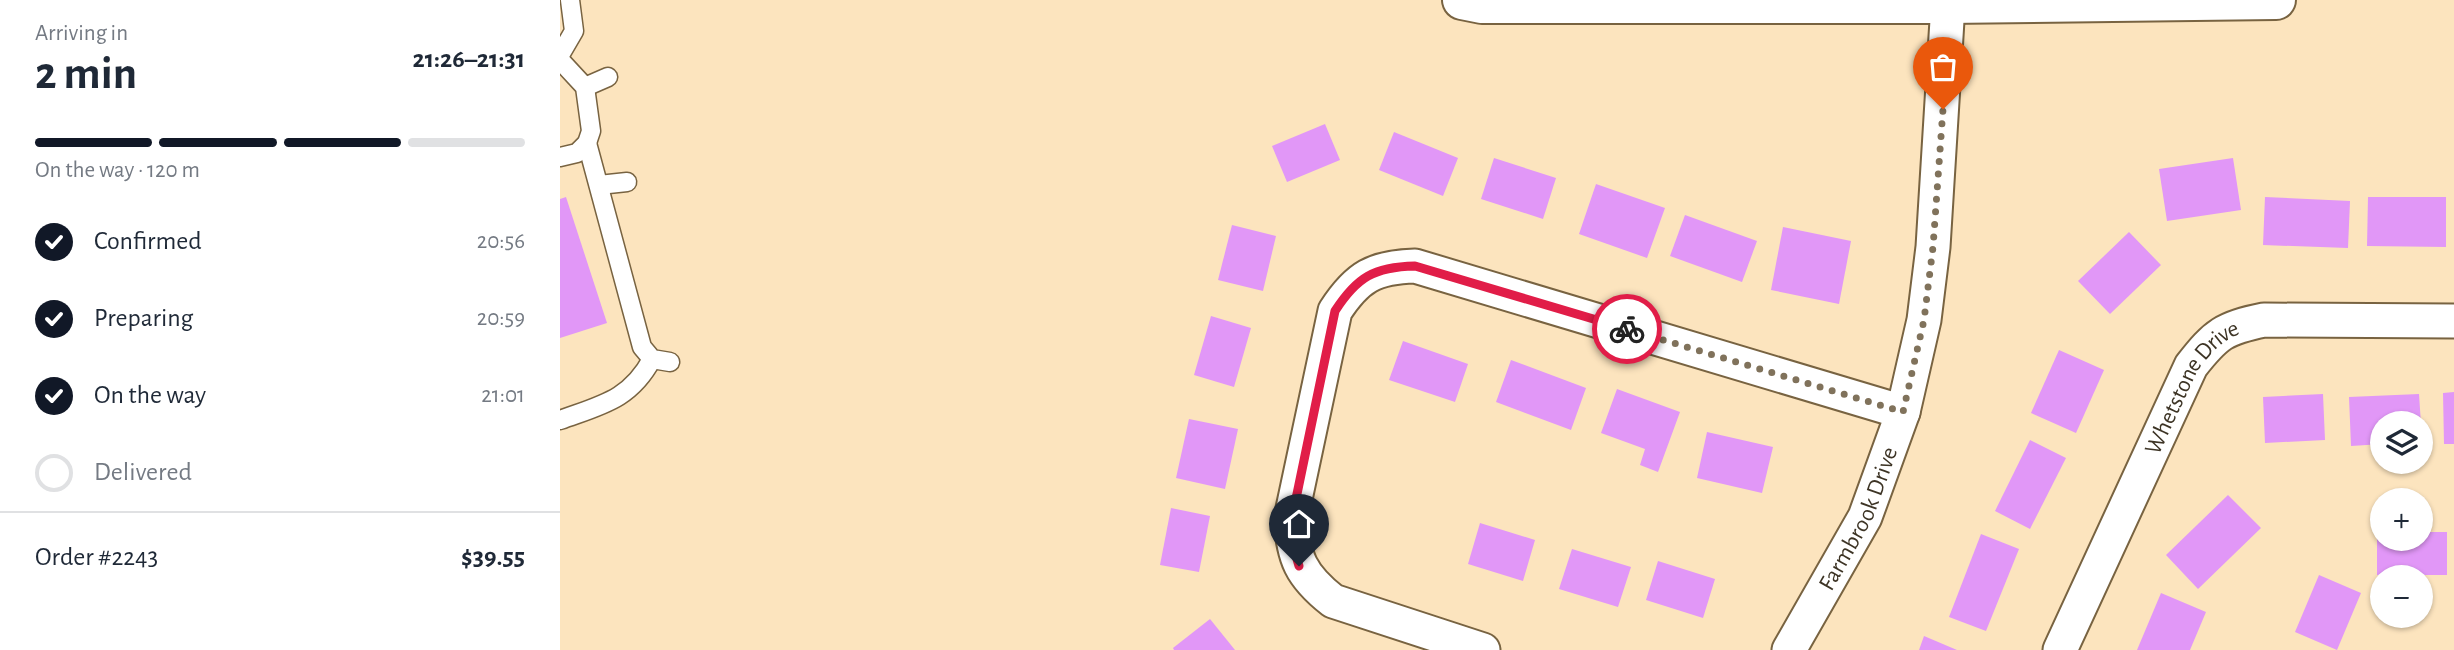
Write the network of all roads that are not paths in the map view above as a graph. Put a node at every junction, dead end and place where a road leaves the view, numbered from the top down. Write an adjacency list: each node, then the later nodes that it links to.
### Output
1 (570, 0): 5 (lane)
2 (1462, 0): 4 (main road)
3 (2276, 0): 4 (main road)
4 (1948, 4): 14 (street, Farmbrook Drive)
5 (567, 29): 6 (lane)
6 (560, 57): 8 (lane)
7 (608, 77): 8 (lane)
8 (585, 87): 9 (lane)
9 (587, 143): 10 (lane); 12 (lane)
10 (560, 157)
11 (627, 181): 12 (lane)
12 (599, 185): 15 (lane)
13 (2454, 321): 18 (street, Whetstone Drive)
14 (1903, 412): 16 (street); 17 (street, Farmbrook Drive)
15 (560, 420)
16 (1483, 650)
17 (1789, 650)
18 (2060, 650)

